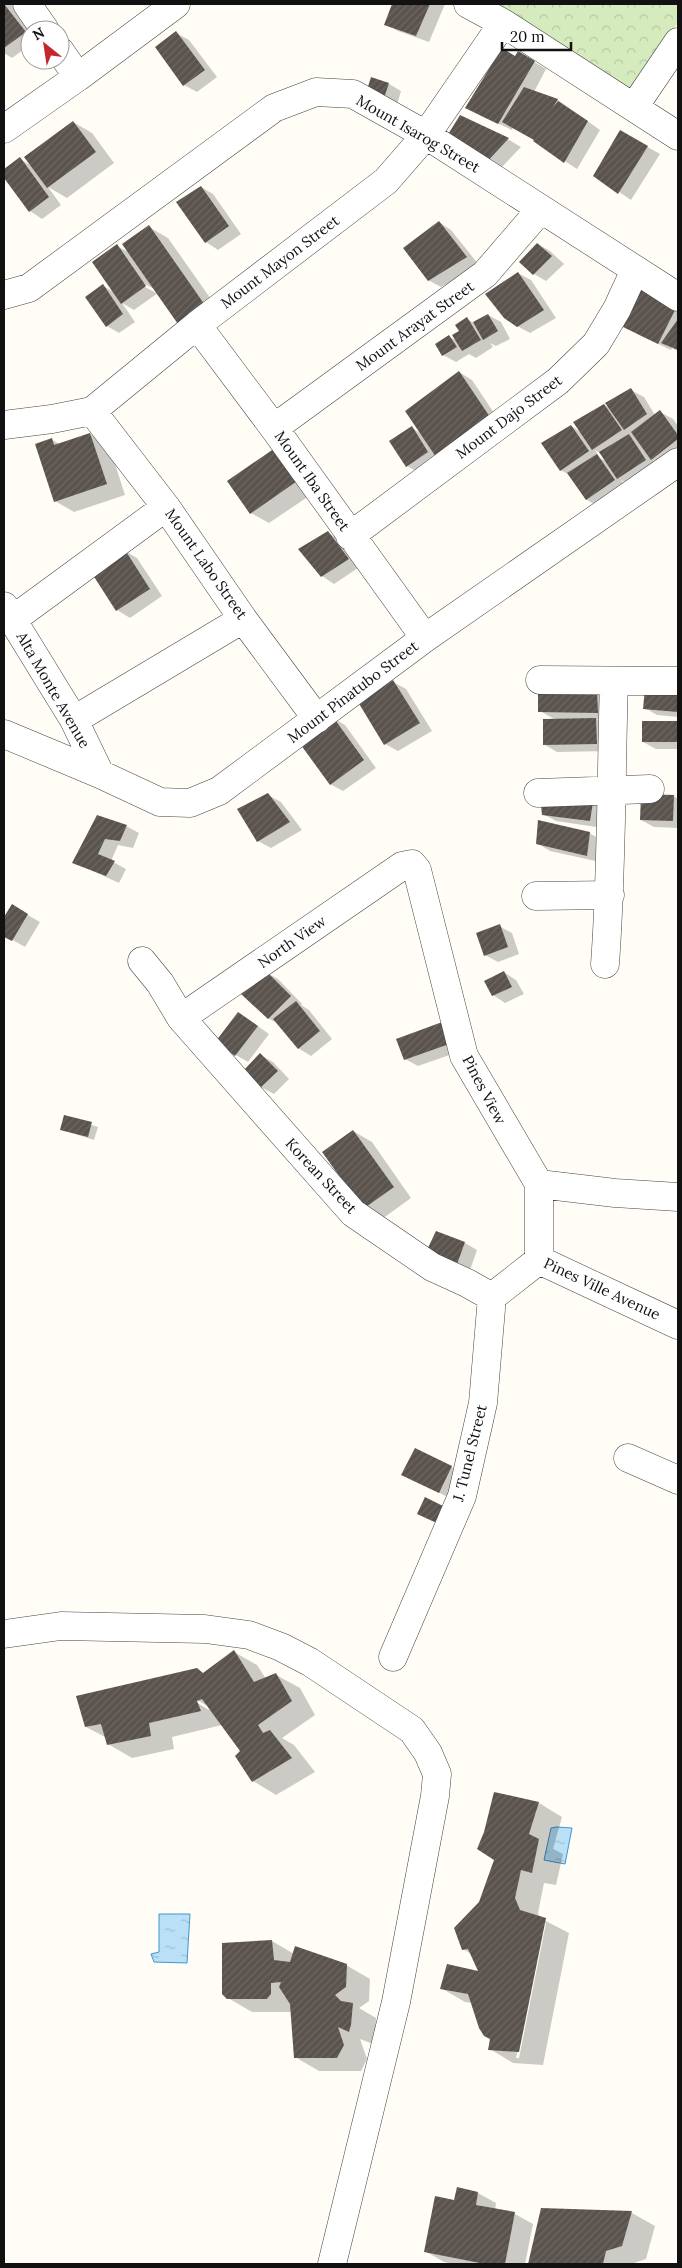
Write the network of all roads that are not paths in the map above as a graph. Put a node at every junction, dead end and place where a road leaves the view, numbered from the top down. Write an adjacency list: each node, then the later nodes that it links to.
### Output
1 (27, 4): 4 (street)
2 (173, 4): 8 (street)
3 (468, 4): 5 (street)
4 (38, 20)
5 (503, 23): 9 (street); 11 (street, Mount Mayon Street)
6 (678, 42): 9 (street)
7 (70, 65): 8 (street)
8 (78, 77): 10 (street)
9 (634, 107): 12 (street)
10 (4, 129)
11 (426, 135): 13 (street, Mount Isarog Street); 15 (street, Mount Isarog Street); 17 (street, Mount Mayon Street)
12 (678, 136)
13 (541, 209): 14 (street, Mount Isarog Street); 20 (street, Mount Arayat Street)
14 (635, 270): 16 (street, Mount Isarog Street); 23 (street, Mount Dajo Street)
15 (4, 294)
16 (678, 297)
17 (197, 325): 18 (street, Mount Mayon Street); 20 (street, Mount Iba Street)
18 (92, 411): 19 (street, Mount Mayon Street); 22 (street, Mount Labo Street)
19 (4, 425)
20 (274, 428): 23 (street, Mount Iba Street)
21 (678, 462): 26 (street, Mount Pinatubo Street)
22 (166, 507): 24 (street); 25 (street, Mount Labo Street)
23 (350, 536): 26 (street, Mount Iba Street)
24 (8, 613): 31 (street, Alta Monte Avenue)
25 (244, 619): 30 (street, Mount Labo Street); 31 (street)
26 (425, 638): 30 (street, Mount Pinatubo Street)
27 (540, 680): 28 (street)
28 (614, 681): 29 (street); 35 (street)
29 (678, 681)
30 (317, 719): 33 (street, Mount Pinatubo Street)
31 (74, 720): 33 (street, Alta Monte Avenue)
32 (4, 734): 33 (street, Mount Pinatubo Street)
33 (100, 774)
34 (650, 789): 35 (street)
35 (610, 792): 36 (street); 38 (street)
36 (538, 794)
37 (402, 866): 42 (street, North View); 43 (street, Pines View)
38 (610, 895): 39 (street); 41 (street)
39 (536, 896)
40 (142, 961): 42 (street, Korean Street)
41 (605, 964)
42 (182, 1018): 46 (street, Korean Street)
43 (539, 1184): 44 (street); 45 (street, Pines Ville Avenue)
44 (678, 1197)
45 (539, 1260): 46 (street); 47 (street, Pines Ville Avenue)
46 (492, 1298): 51 (street, J. Tunel Street)
47 (678, 1325)
48 (628, 1458): 49 (street)
49 (678, 1480)
50 (4, 1634): 52 (street)
51 (393, 1657)
52 (332, 2264)

